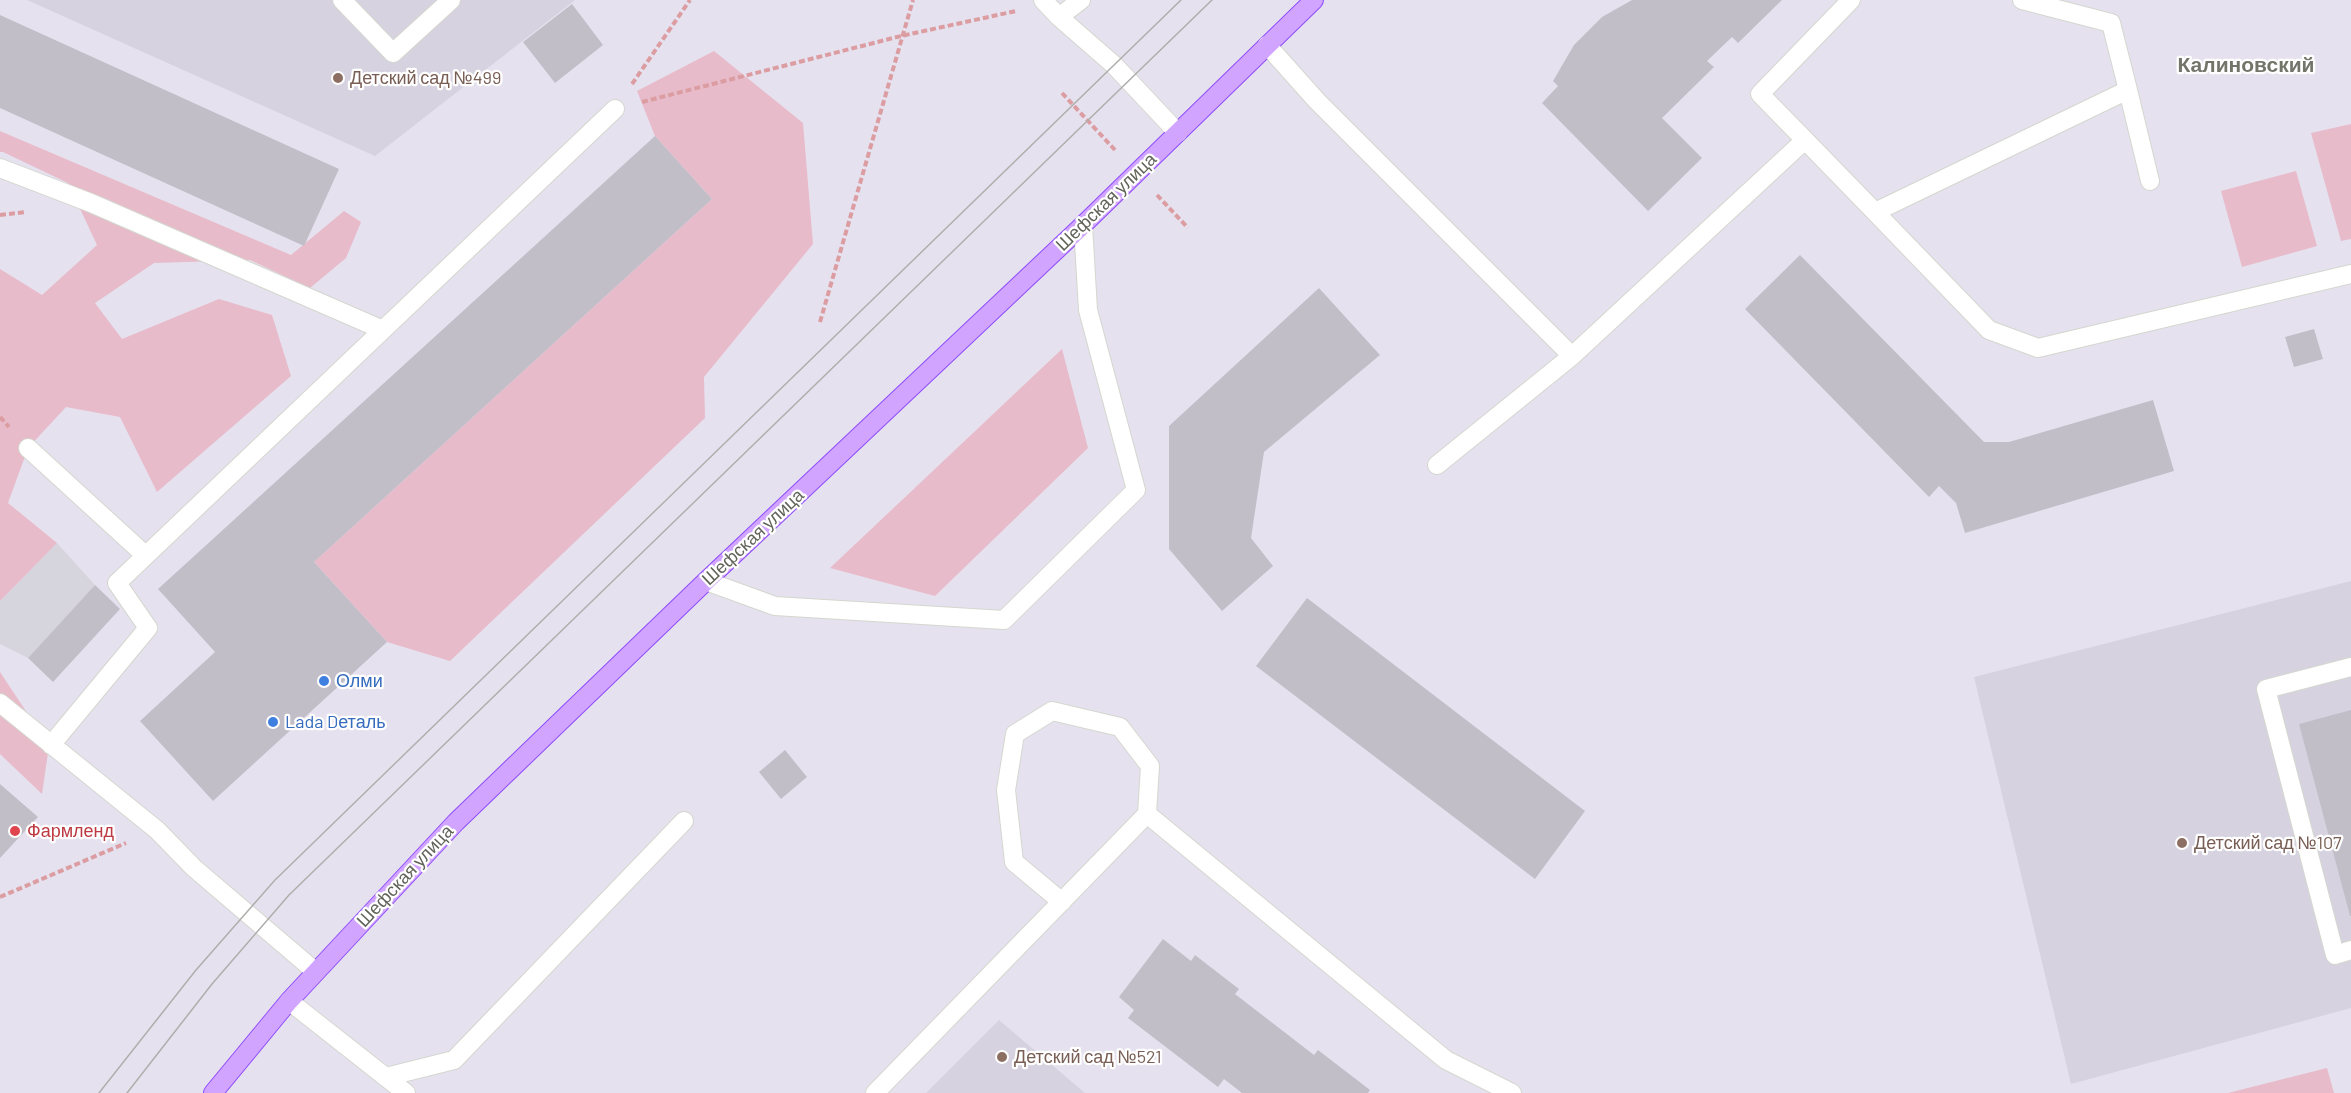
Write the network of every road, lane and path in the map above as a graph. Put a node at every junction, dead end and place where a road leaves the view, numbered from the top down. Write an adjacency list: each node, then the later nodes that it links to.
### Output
1 (342, 0): 2 (lane)
2 (451, 0)
3 (690, 0): 13 (path)
4 (913, 0): 10 (path)
5 (1081, 0): 9 (lane)
6 (1314, 0): 11 (main road, Шефская улица)
7 (1851, 0): 15 (lane)
8 (2022, 0): 12 (lane)
9 (1050, 7): 10 (path); 14 (lane)
10 (901, 36): 13 (path); 21 (path)
11 (1267, 45): 14 (main road, Шефская улица); 23 (lane)
12 (2128, 90): 17 (lane); 18 (lane)
13 (615, 109): 22 (lane)
14 (1178, 133): 19 (main road, Шефская улица)
15 (1805, 140): 18 (lane); 23 (lane)
16 (0, 168): 22 (lane)
17 (2150, 181)
18 (1875, 212): 20 (lane)
19 (1083, 225): 27 (main road, Шефская улица); 27 (lane)
20 (2351, 274)
21 (820, 322)
22 (383, 330): 26 (lane)
23 (1572, 356): 25 (lane)
24 (28, 448): 26 (lane)
25 (1437, 465)
26 (145, 555): 30 (lane)
27 (706, 581): 37 (main road, Шефская улица)
28 (2351, 667): 36 (lane)
29 (0, 703): 30 (lane)
30 (51, 745): 33 (lane)
31 (1147, 814): 35 (lane); 35 (lane); 43 (lane)
32 (684, 820): 39 (lane)
33 (158, 830): 34 (path); 37 (lane)
34 (0, 897)
35 (1062, 902): 42 (lane)
36 (2351, 950)
37 (316, 972): 38 (main road, Шефская улица)
38 (289, 1001): 39 (lane); 40 (main road, Шефская улица)
39 (386, 1077): 41 (lane)
40 (213, 1093)
41 (406, 1093)
42 (875, 1093)
43 (1512, 1093)

